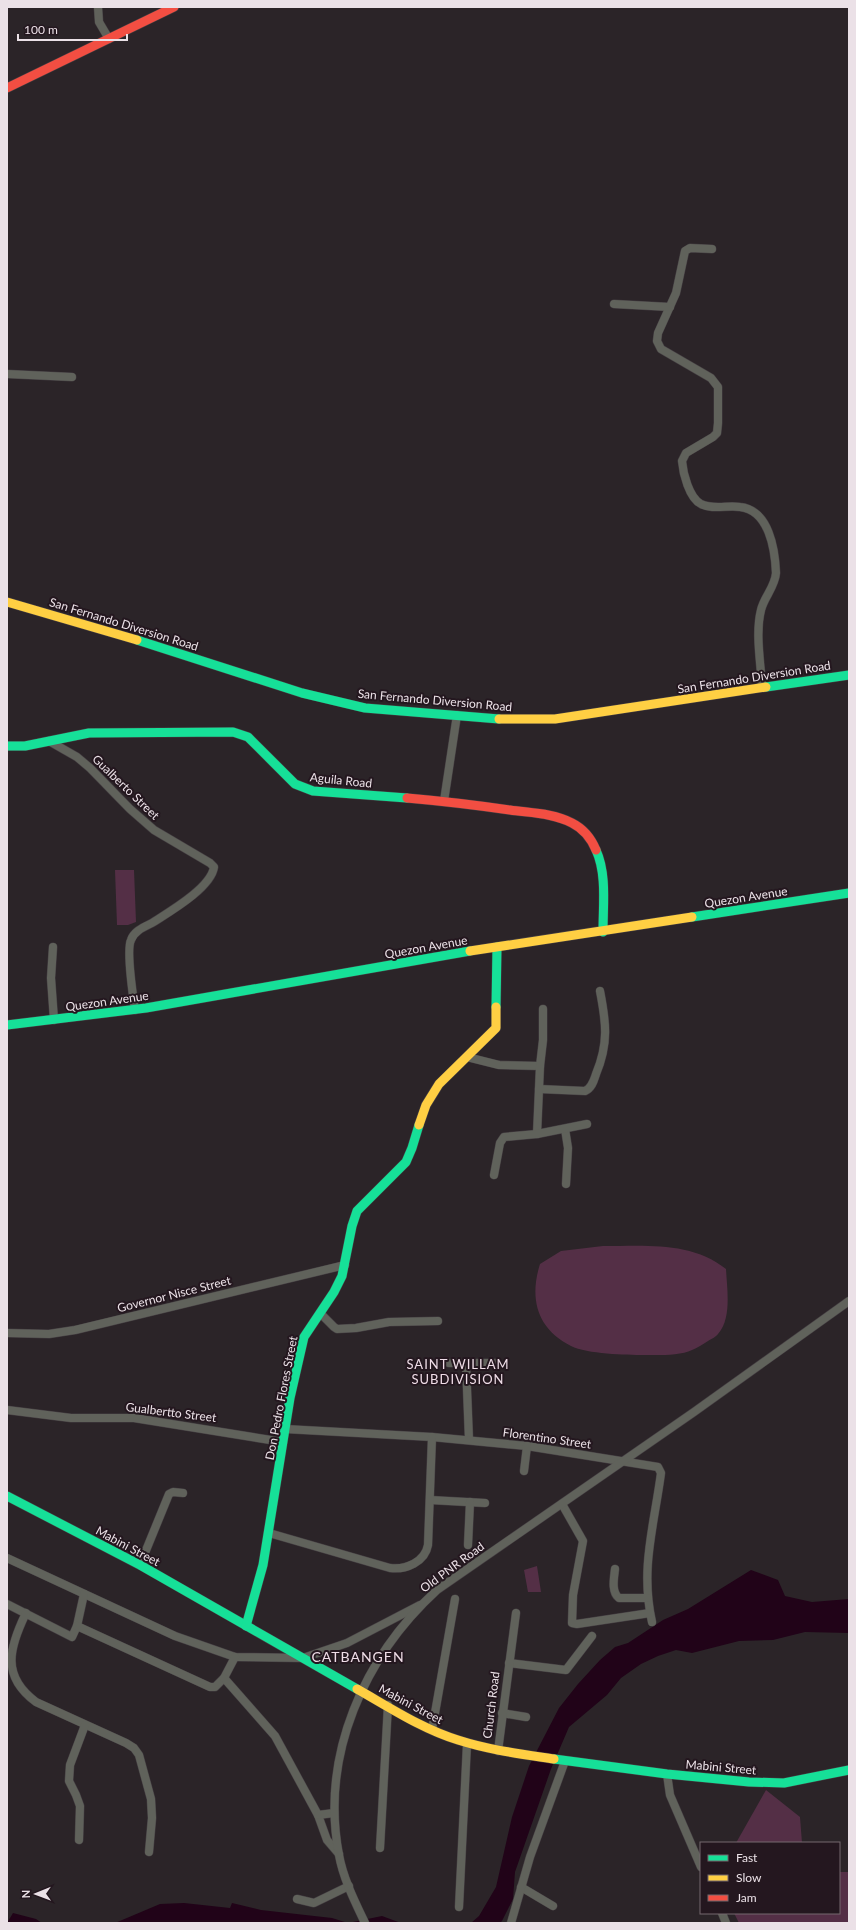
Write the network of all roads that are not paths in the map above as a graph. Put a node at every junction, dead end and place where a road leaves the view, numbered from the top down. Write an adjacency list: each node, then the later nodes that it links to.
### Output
1 (98, 7): 3 (street)
2 (174, 7): 3 (main road)
3 (109, 39): 4 (main road)
4 (7, 88)
5 (712, 249): 7 (street)
6 (614, 304): 7 (street)
7 (670, 308): 12 (street)
8 (7, 374): 9 (street)
9 (72, 377)
10 (7, 602): 13 (main road, San Fernando Diversion Road)
11 (849, 675): 12 (main road, San Fernando Diversion Road)
12 (762, 688): 13 (main road, San Fernando Diversion Road)
13 (456, 715): 16 (street)
14 (49, 741): 15 (main road, Aguila Road); 16 (main road, Aguila Road); 23 (street, Gualberto Street)
15 (7, 746)
16 (444, 801): 18 (main road, Aguila Road)
17 (849, 893): 18 (main road, Quezon Avenue)
18 (603, 932): 20 (main road, Quezon Avenue)
19 (53, 947): 24 (street)
20 (497, 947): 23 (main road, Quezon Avenue); 26 (main road, Don Pedro Flores Street)
21 (600, 991): 28 (street)
22 (543, 1009): 27 (street)
23 (134, 1010): 24 (main road, Quezon Avenue)
24 (54, 1020): 25 (main road, Quezon Avenue)
25 (7, 1025)
26 (467, 1057): 27 (street); 34 (main road, Don Pedro Flores Street)
27 (540, 1066): 28 (street)
28 (539, 1089): 31 (street)
29 (587, 1124): 30 (street)
30 (565, 1129): 31 (street); 33 (street)
31 (536, 1134): 32 (street)
32 (494, 1175)
33 (566, 1184)
34 (345, 1266): 36 (main road, Don Pedro Flores Street); 38 (street, Governor Nisce Street)
35 (849, 1301): 48 (street, Old PNR Road)
36 (320, 1313): 37 (street); 43 (main road, Don Pedro Flores Street)
37 (438, 1321)
38 (7, 1333)
39 (449, 1363): 40 (street)
40 (466, 1363): 41 (street); 45 (street)
41 (496, 1363)
42 (7, 1410): 46 (street, Gualbertto Street)
43 (285, 1429): 44 (street, Florentino Street); 46 (main road, Don Pedro Flores Street)
44 (432, 1438): 45 (street, Florentino Street); 52 (street)
45 (469, 1440): 47 (street, Florentino Street)
46 (283, 1442): 56 (main road, Don Pedro Flores Street)
47 (527, 1446): 48 (street, Florentino Street); 49 (street)
48 (624, 1460): 55 (street, Old PNR Road); 62 (street, Florentino Street)
49 (524, 1471)
50 (183, 1493): 59 (street)
51 (7, 1496): 59 (main road, Mabini Street)
52 (430, 1500): 53 (street); 56 (street)
53 (470, 1502): 54 (street); 57 (street)
54 (485, 1503)
55 (562, 1504): 65 (street, Old PNR Road); 68 (street)
56 (269, 1534): 71 (main road, Don Pedro Flores Street)
57 (468, 1545)
58 (7, 1558): 61 (street)
59 (140, 1565): 71 (main road, Mabini Street)
60 (615, 1569): 62 (street)
61 (84, 1594): 70 (street); 73 (street)
62 (647, 1598): 68 (street, Florentino Street)
63 (455, 1599): 82 (street)
64 (7, 1604): 66 (street)
65 (421, 1605): 74 (street); 77 (street, Old PNR Road)
66 (26, 1613): 70 (street); 81 (street)
67 (516, 1613): 75 (street, Church Road)
68 (650, 1613): 69 (street, Florentino Street)
69 (652, 1622)
70 (77, 1626): 76 (street)
71 (246, 1626): 74 (main road, Mabini Street)
72 (592, 1636): 75 (street)
73 (235, 1657): 74 (street); 76 (street)
74 (303, 1658): 77 (main road, Mabini Street)
75 (509, 1663): 79 (street, Church Road)
76 (224, 1678): 89 (street)
77 (361, 1691): 78 (main road, Mabini Street); 88 (street, Old PNR Road)
78 (388, 1705): 82 (main road, Mabini Street); 91 (street)
79 (502, 1713): 80 (street); 84 (street, Church Road)
80 (526, 1717)
81 (85, 1726): 90 (street); 92 (street)
82 (432, 1730): 83 (main road, Mabini Street)
83 (468, 1744): 84 (main road, Mabini Street); 99 (street)
84 (498, 1751): 85 (main road, Mabini Street)
85 (561, 1760): 87 (main road, Mabini Street); 96 (street)
86 (849, 1770): 87 (main road, Mabini Street)
87 (667, 1774): 94 (street)
88 (334, 1813): 89 (street); 93 (street, Old PNR Road)
89 (318, 1815): 93 (street)
90 (79, 1840)
91 (380, 1848)
92 (149, 1852)
93 (339, 1854): 95 (street, Old PNR Road)
94 (700, 1865)
95 (349, 1886): 97 (street); 100 (street, Old PNR Road)
96 (521, 1887): 98 (street); 101 (street)
97 (298, 1899)
98 (553, 1906)
99 (459, 1907)
100 (363, 1920)
101 (510, 1923)

